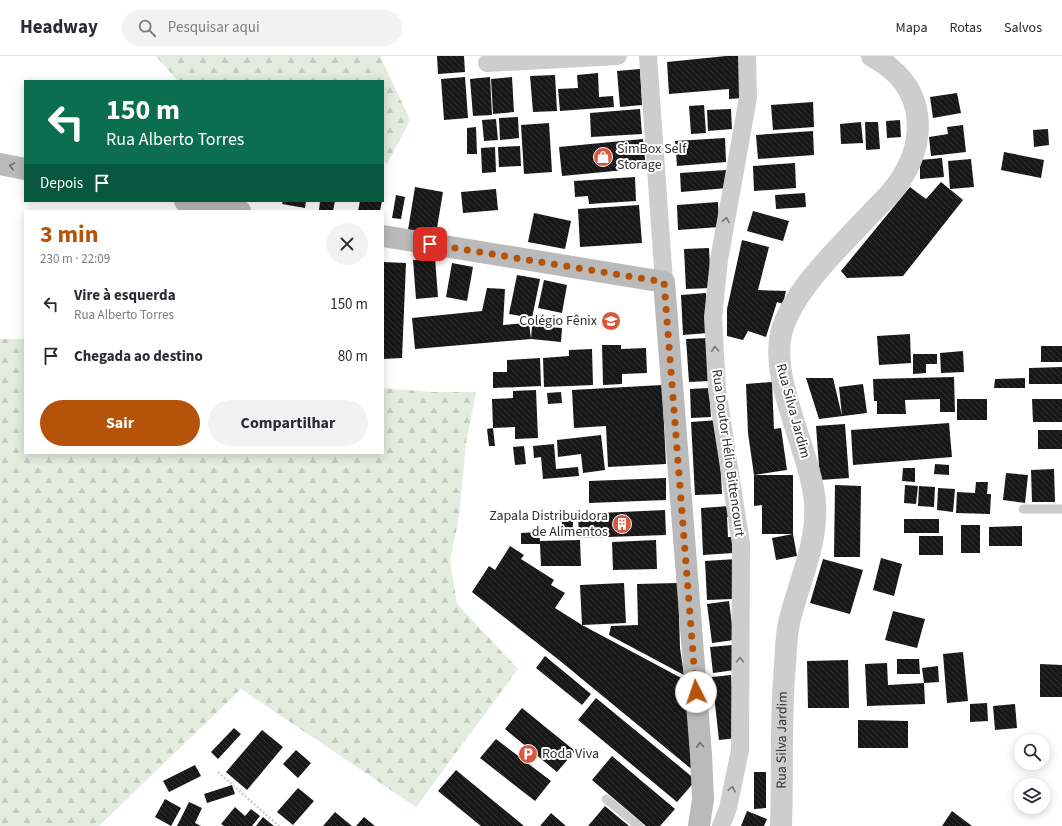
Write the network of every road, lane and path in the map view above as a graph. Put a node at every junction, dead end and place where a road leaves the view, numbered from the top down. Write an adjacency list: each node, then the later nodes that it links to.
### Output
1 (618, 56): 5 (street)
2 (648, 56): 11 (street)
3 (747, 56): 19 (street, Rua Doutor Hélio Bittencourt, one-way to 3)
4 (872, 56): 20 (street, Rua Silva Jardim)
5 (486, 63)
6 (0, 164): 7 (main road, one-way to 6)
7 (24, 169)
8 (190, 202): 9 (main road)
9 (234, 210)
10 (384, 236): 11 (main road)
11 (664, 282): 18 (main road, one-way to 11)
12 (1023, 509): 13 (lane)
13 (1062, 509)
14 (218, 772): 16 (path)
15 (606, 799): 17 (lane)
16 (279, 826)
17 (639, 826)
18 (699, 826)
19 (721, 826)
20 (781, 826)

